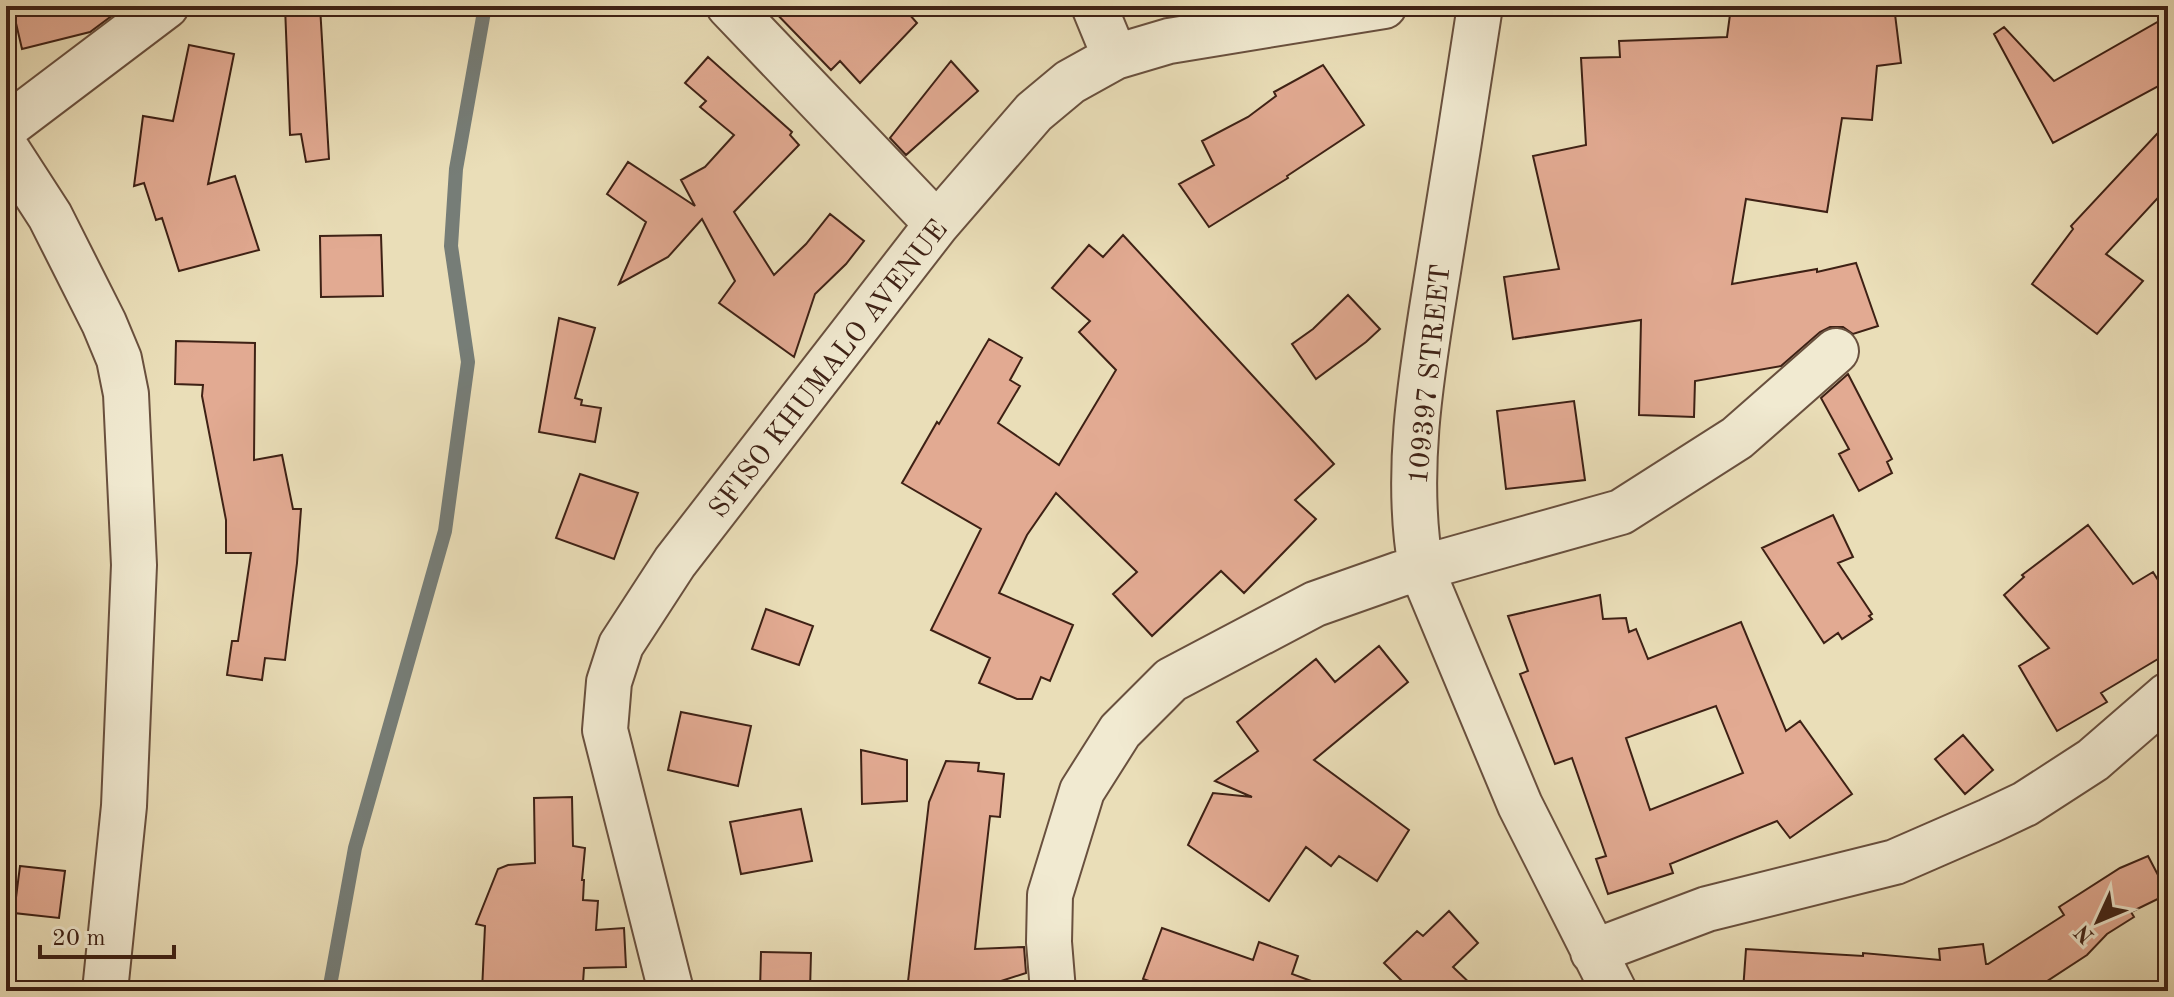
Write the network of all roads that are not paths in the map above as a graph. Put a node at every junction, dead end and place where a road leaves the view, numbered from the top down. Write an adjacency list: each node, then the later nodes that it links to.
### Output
1 (166, 6): 7 (street)
2 (729, 6): 9 (street)
3 (1094, 6): 6 (street)
4 (1384, 6): 6 (street, SFISO KHUMALO AVENUE)
5 (1480, 6): 11 (street, 109397 STREET)
6 (1115, 57): 9 (street, SFISO KHUMALO AVENUE)
7 (6, 127)
8 (6, 148): 14 (street)
9 (937, 224): 15 (street, SFISO KHUMALO AVENUE)
10 (1836, 351): 11 (street)
11 (1421, 568): 13 (street, 109397 STREET); 16 (street)
12 (2168, 695): 13 (street)
13 (1593, 952): 17 (street, 109397 STREET)
14 (105, 991)
15 (671, 991)
16 (1053, 991)
17 (1614, 991)

